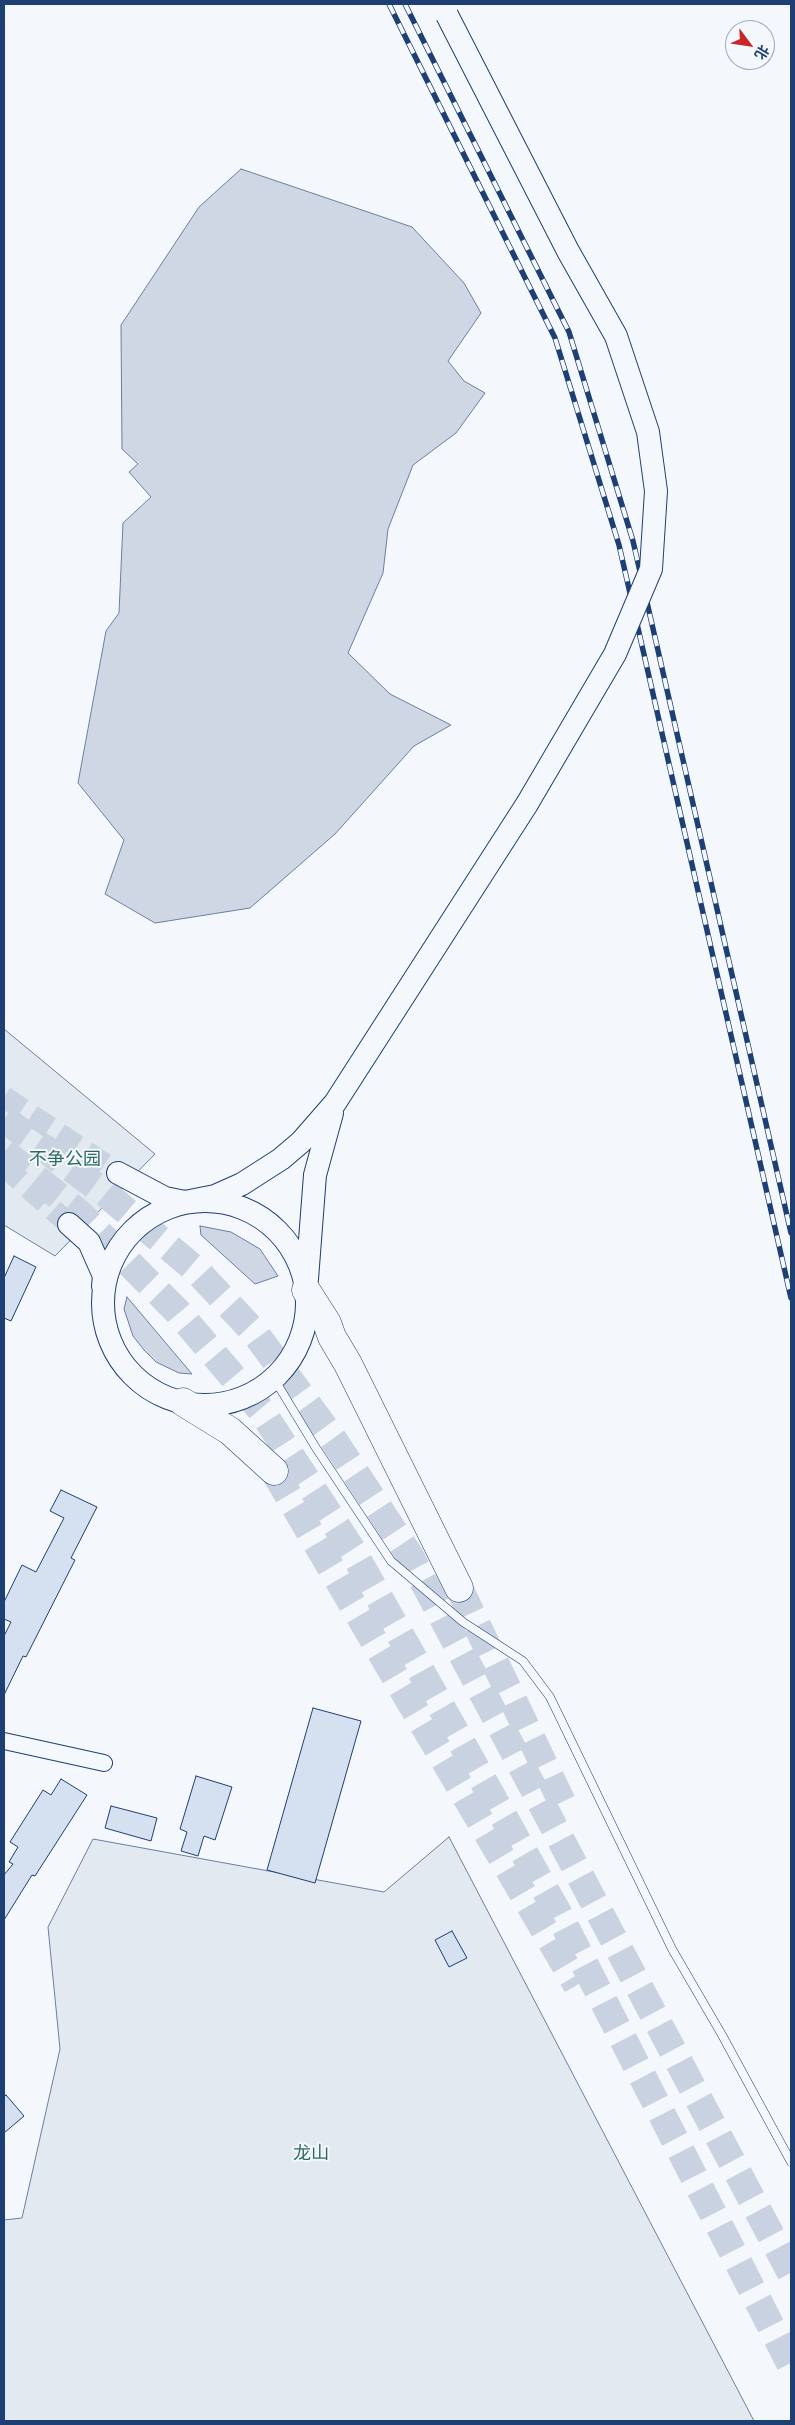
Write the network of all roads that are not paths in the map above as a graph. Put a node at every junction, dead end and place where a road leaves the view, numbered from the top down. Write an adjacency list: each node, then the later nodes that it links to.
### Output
1 (444, 10): 2 (street, bridge)
2 (335, 1103): 4 (street); 7 (street)
3 (118, 1173): 4 (street)
4 (185, 1202): 6 (street); 7 (street)
5 (69, 1224): 6 (street)
6 (103, 1289): 9 (street)
7 (306, 1290): 8 (street); 11 (highway)
8 (273, 1377): 9 (street); 14 (lane)
9 (183, 1402): 10 (highway)
10 (274, 1472)
11 (459, 1588)
12 (4, 1741): 13 (street)
13 (104, 1763)
14 (791, 2162)

